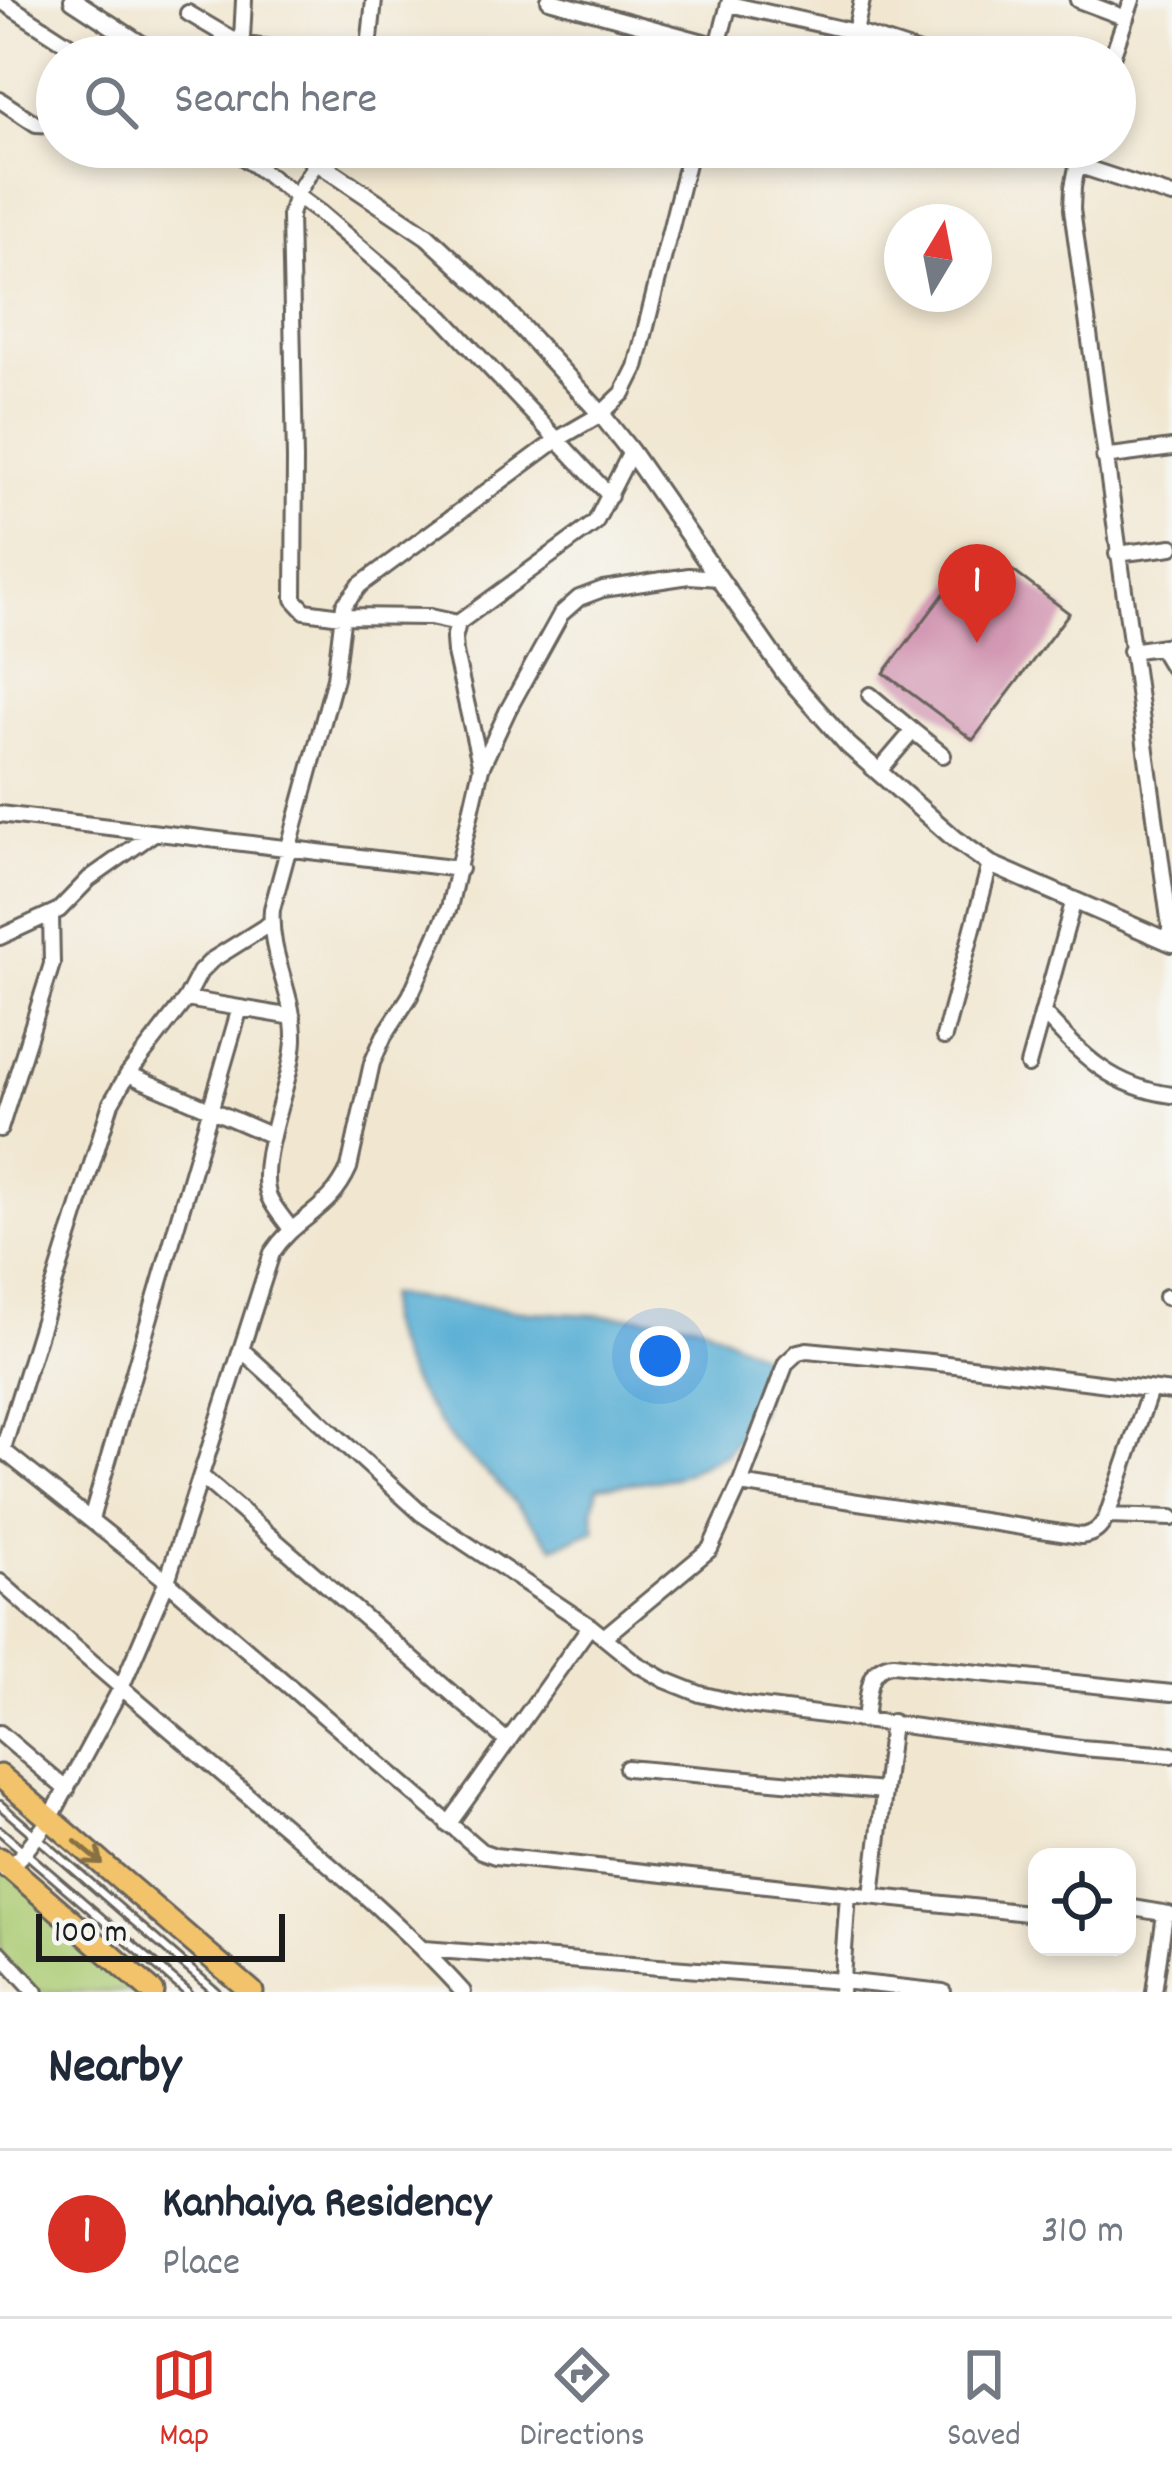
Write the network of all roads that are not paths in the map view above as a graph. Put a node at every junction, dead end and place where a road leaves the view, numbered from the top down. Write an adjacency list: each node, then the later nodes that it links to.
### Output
1 (0, 0): 13 (street)
2 (73, 0): 14 (street)
3 (244, 0): 16 (street)
4 (374, 0): 17 (street)
5 (550, 0): 18 (street)
6 (862, 0): 12 (street)
7 (1078, 0): 11 (street)
8 (1132, 0): 11 (street)
9 (730, 2): 12 (street); 19 (street)
10 (188, 13): 15 (street)
11 (1126, 17): 21 (street)
12 (855, 32): 20 (street)
13 (56, 36)
14 (128, 36)
15 (221, 36)
16 (243, 36)
17 (370, 36)
18 (668, 36)
19 (721, 36)
20 (867, 36)
21 (1119, 36)
22 (0, 100): 23 (street)
23 (36, 124)
24 (258, 168): 30 (street)
25 (312, 168): 30 (street)
26 (326, 168): 32 (street)
27 (686, 168): 32 (street)
28 (1077, 168): 36 (street)
29 (1086, 168): 31 (street)
30 (296, 195): 33 (street); 41 (street)
31 (1172, 196)
32 (601, 414): 33 (street); 35 (street)
33 (558, 439): 37 (street); 41 (street)
34 (1172, 448): 36 (street)
35 (631, 452): 37 (street); 40 (street)
36 (1104, 457): 39 (street)
37 (610, 496): 42 (street)
38 (1172, 547): 39 (street)
39 (1117, 554): 44 (street)
40 (719, 578): 49 (street); 50 (street)
41 (341, 616): 42 (street); 53 (street)
42 (458, 623): 49 (street)
43 (1166, 646): 44 (street); 45 (street)
44 (1131, 658): 60 (street)
45 (1172, 668)
46 (870, 695): 47 (street)
47 (913, 731): 48 (street); 50 (street)
48 (943, 755)
49 (481, 768): 55 (street)
50 (879, 771): 54 (street)
51 (0, 814): 52 (street)
52 (154, 833): 53 (street); 57 (street)
53 (288, 850): 55 (street); 58 (street)
54 (990, 864): 56 (street); 65 (street)
55 (460, 868): 72 (street)
56 (1073, 900): 60 (street); 63 (street)
57 (51, 915): 59 (street); 70 (street)
58 (271, 923): 61 (street); 64 (street)
59 (0, 937)
60 (1172, 942)
61 (186, 999): 62 (street); 67 (street)
62 (240, 1008): 64 (street); 69 (street)
63 (1043, 1013): 66 (street); 68 (street)
64 (292, 1017): 71 (street)
65 (944, 1037)
66 (1028, 1065)
67 (128, 1074): 69 (street); 76 (street)
68 (1172, 1095)
69 (212, 1110): 71 (street); 81 (street)
70 (0, 1130)
71 (272, 1136): 72 (street)
72 (290, 1228): 73 (street)
73 (242, 1350): 77 (street); 84 (street)
74 (1150, 1390): 75 (street); 78 (street); 79 (street)
75 (1172, 1392)
76 (1, 1451): 81 (street)
77 (201, 1476): 82 (street); 91 (street)
78 (740, 1484): 79 (street); 85 (street)
79 (1108, 1516): 80 (street)
80 (1172, 1518)
81 (91, 1519): 82 (street)
82 (167, 1581): 86 (street); 98 (street)
83 (0, 1582): 86 (street)
84 (590, 1626): 85 (street); 91 (street)
85 (604, 1637): 88 (street)
86 (121, 1688): 95 (street); 107 (street)
87 (1172, 1693): 88 (street)
88 (865, 1718): 89 (street)
89 (892, 1722): 92 (street); 96 (street)
90 (0, 1733): 95 (street)
91 (508, 1742): 98 (street)
92 (1172, 1755)
93 (627, 1768): 96 (street)
94 (0, 1777): 99 (main road)
95 (67, 1790): 99 (street)
96 (884, 1791): 103 (street)
97 (0, 1805): 99 (lane)
98 (448, 1825): 102 (street)
99 (44, 1828): 101 (street); 114 (lane); 115 (main road, one-way to 115)
100 (0, 1831): 101 (lane)
101 (8, 1863): 112 (main road); 113 (lane)
102 (848, 1894): 103 (street); 110 (street)
103 (872, 1896): 105 (street)
104 (1136, 1908): 106 (street)
105 (1028, 1913)
106 (1169, 1914): 119 (street)
107 (424, 1949): 109 (street); 116 (street)
108 (0, 1953): 111 (street)
109 (808, 1980): 110 (street); 117 (street)
110 (842, 1987): 118 (street)
111 (36, 1992)
112 (153, 1992)
113 (187, 1992)
114 (217, 1992)
115 (251, 1992)
116 (463, 1992)
117 (794, 1992)
118 (943, 1992)
119 (1154, 1992)

